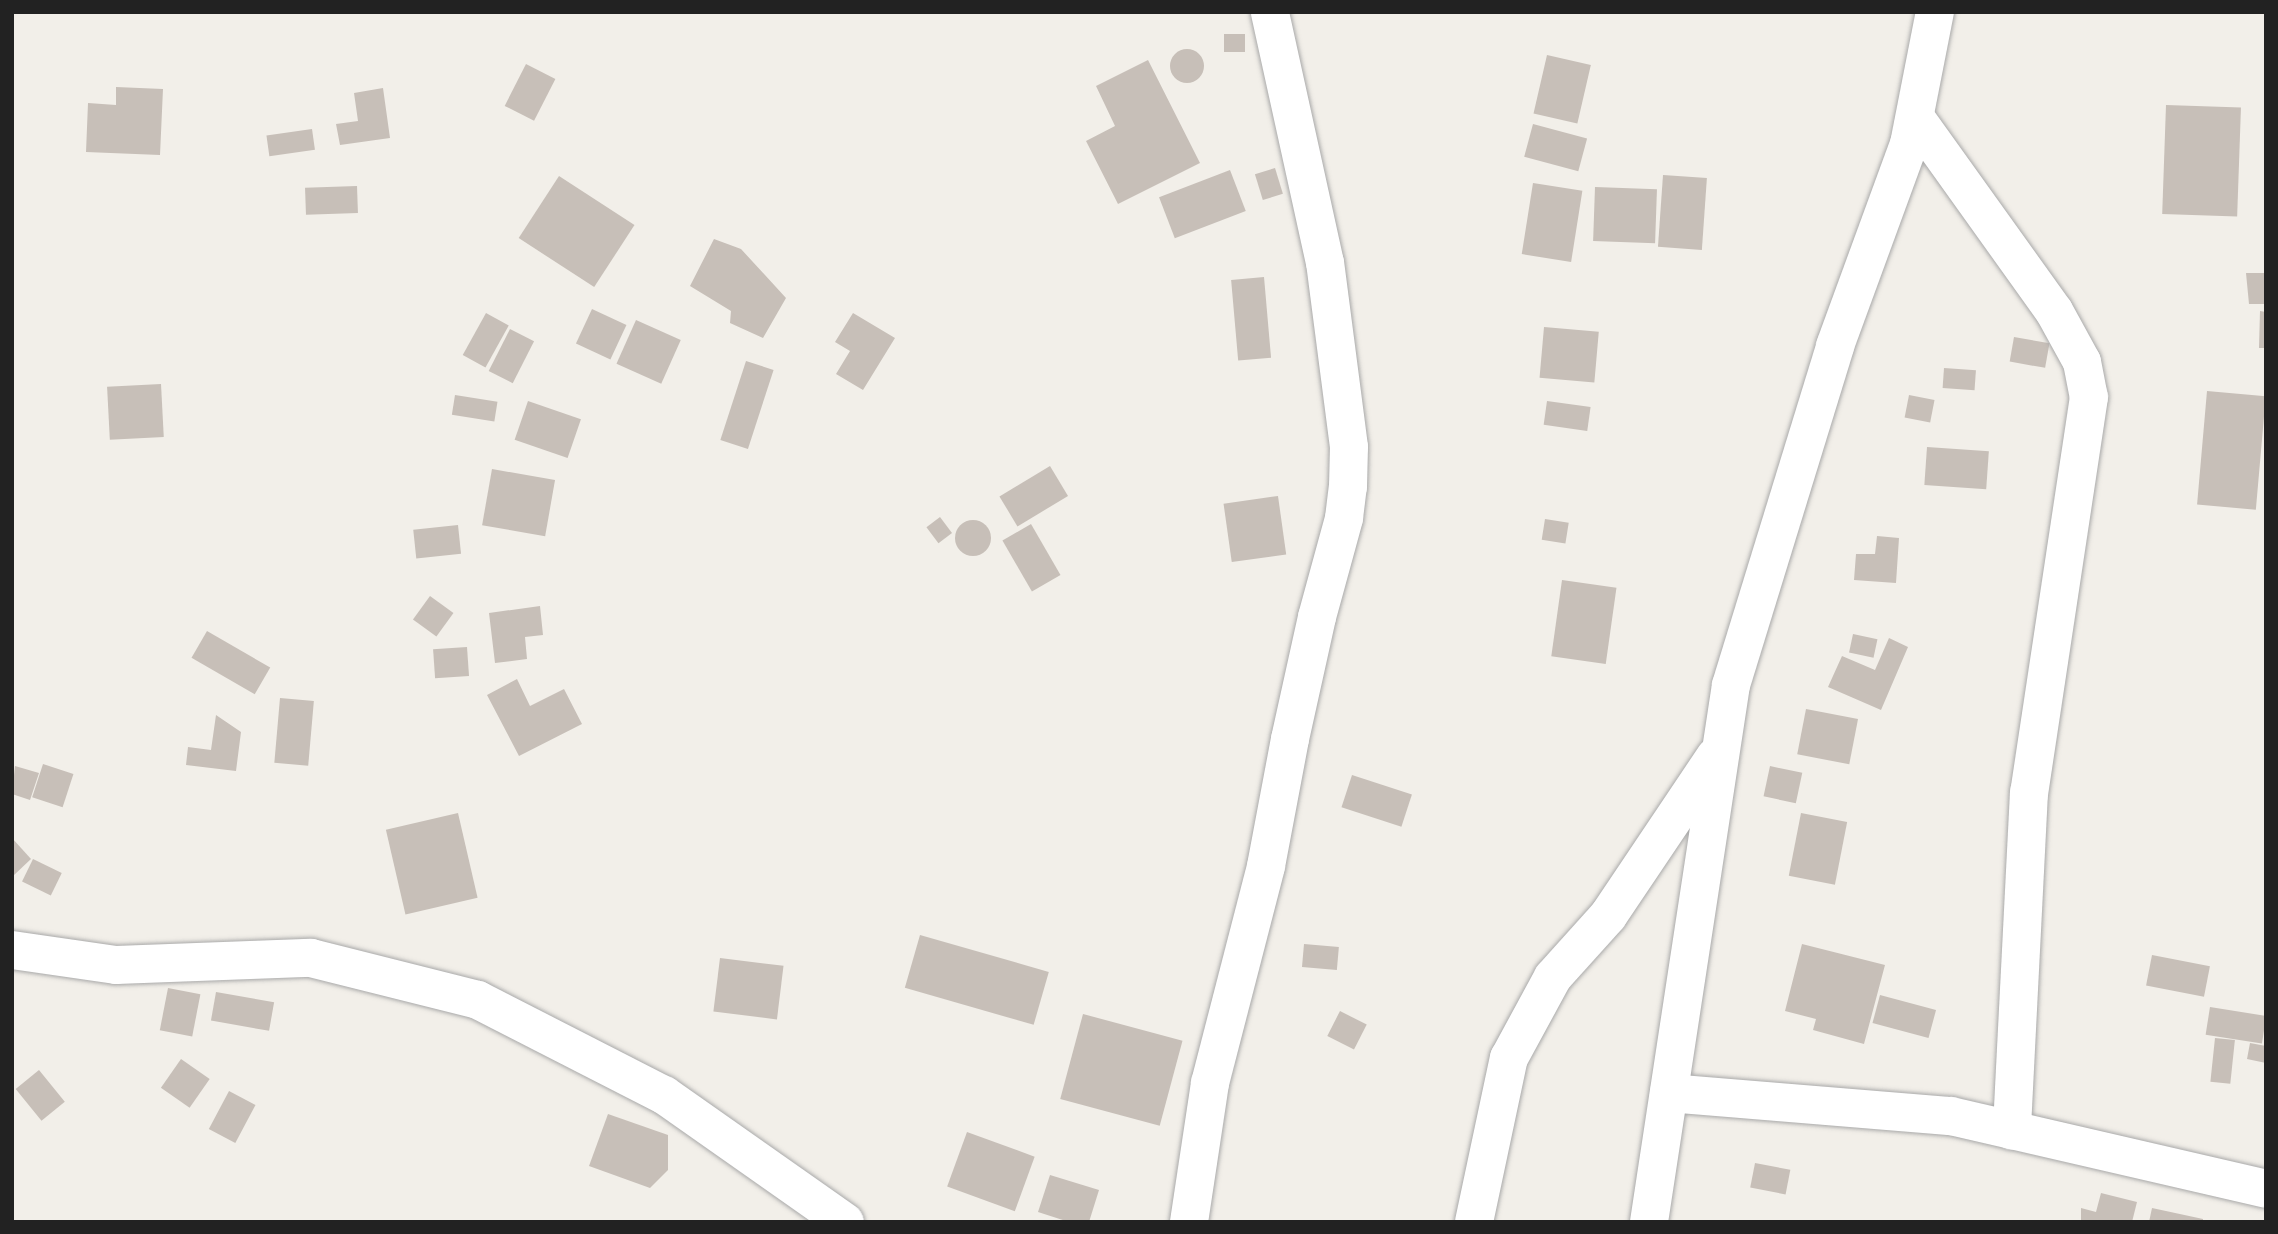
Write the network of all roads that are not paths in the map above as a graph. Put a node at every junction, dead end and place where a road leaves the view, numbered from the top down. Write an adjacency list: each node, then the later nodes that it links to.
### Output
1 (1270, 12): 10 (street)
2 (1936, 12): 3 (street)
3 (1915, 117): 4 (street); 7 (street)
4 (1721, 748): 6 (street); 11 (street)
5 (12, 950): 9 (street)
6 (1669, 1093): 7 (street); 12 (street)
7 (2012, 1132): 8 (street)
8 (2266, 1189)
9 (845, 1222)
10 (1189, 1222)
11 (1474, 1222)
12 (1650, 1222)

